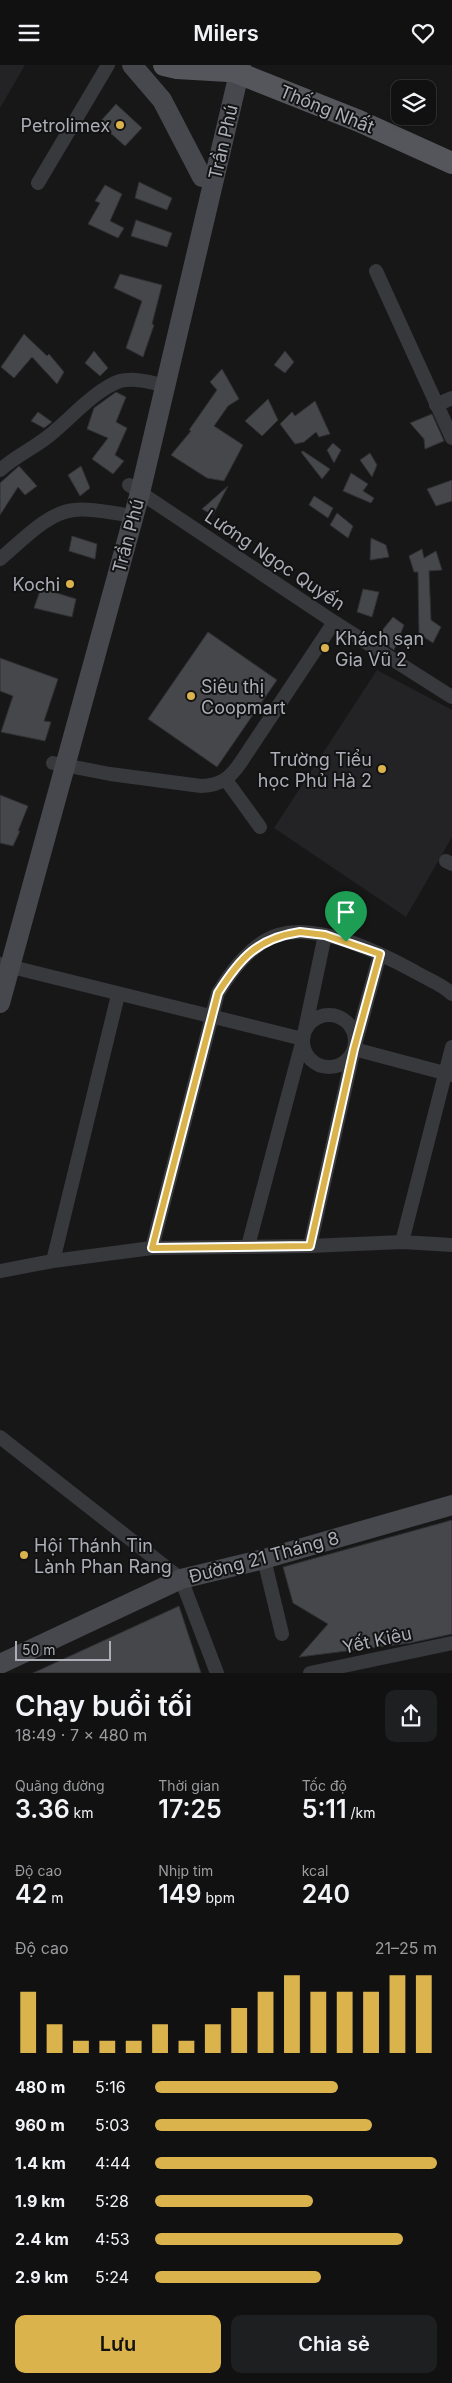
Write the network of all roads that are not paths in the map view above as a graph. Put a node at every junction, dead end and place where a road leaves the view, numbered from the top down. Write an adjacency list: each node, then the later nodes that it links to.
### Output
1 (108, 65): 7 (street)
2 (132, 65): 6 (main road)
3 (164, 65): 4 (main road, Thống Nhất)
4 (231, 68): 5 (main road, Thống Nhất); 6 (main road, Trần Phú); 14 (main road, Trần Phú)
5 (452, 163)
6 (202, 177): 9 (main road, Trần Phú)
7 (38, 183)
8 (376, 271): 11 (street)
9 (154, 383): 13 (street); 14 (main road, Trần Phú)
10 (452, 398): 11 (street)
11 (436, 405): 12 (street)
12 (452, 438)
13 (0, 470)
14 (135, 489): 15 (main road, Trần Phú); 17 (street, Lương Ngọc Quyến); 19 (main road, Trần Phú)
15 (121, 514): 16 (street); 19 (main road, Trần Phú)
16 (0, 559)
17 (334, 622): 18 (street, Lương Ngọc Quyến); 20 (street)
18 (452, 697)
19 (59, 764): 20 (street); 24 (main road, Trần Phú)
20 (226, 780): 21 (street)
21 (260, 827)
22 (325, 935): 23 (street); 28 (street); 29 (street)
23 (380, 954): 25 (street); 31 (street)
24 (3, 962): 26 (street); 27 (main road, Trần Phú)
25 (452, 994)
26 (118, 995): 28 (street); 38 (street)
27 (0, 1003)
28 (211, 1016): 29 (street); 37 (street)
29 (303, 1039): 31 (street); 31 (street); 35 (street)
30 (452, 1047): 32 (street)
31 (354, 1049): 32 (street); 36 (street)
32 (449, 1074): 33 (street)
33 (402, 1242): 34 (street); 36 (street)
34 (452, 1245)
35 (248, 1246): 36 (street); 37 (street)
36 (310, 1246)
37 (152, 1248): 38 (street)
38 (53, 1261): 39 (street)
39 (0, 1271)
40 (0, 1437): 43 (street)
41 (452, 1505): 42 (main road, Đường 21 Tháng 8)
42 (264, 1559): 43 (main road, Đường 21 Tháng 8); 44 (street)
43 (181, 1579): 46 (main road, Đường 21 Tháng 8); 47 (street)
44 (282, 1634)
45 (452, 1643): 48 (street, Yết Kiêu)
46 (0, 1665)
47 (217, 1673)
48 (310, 1673)

